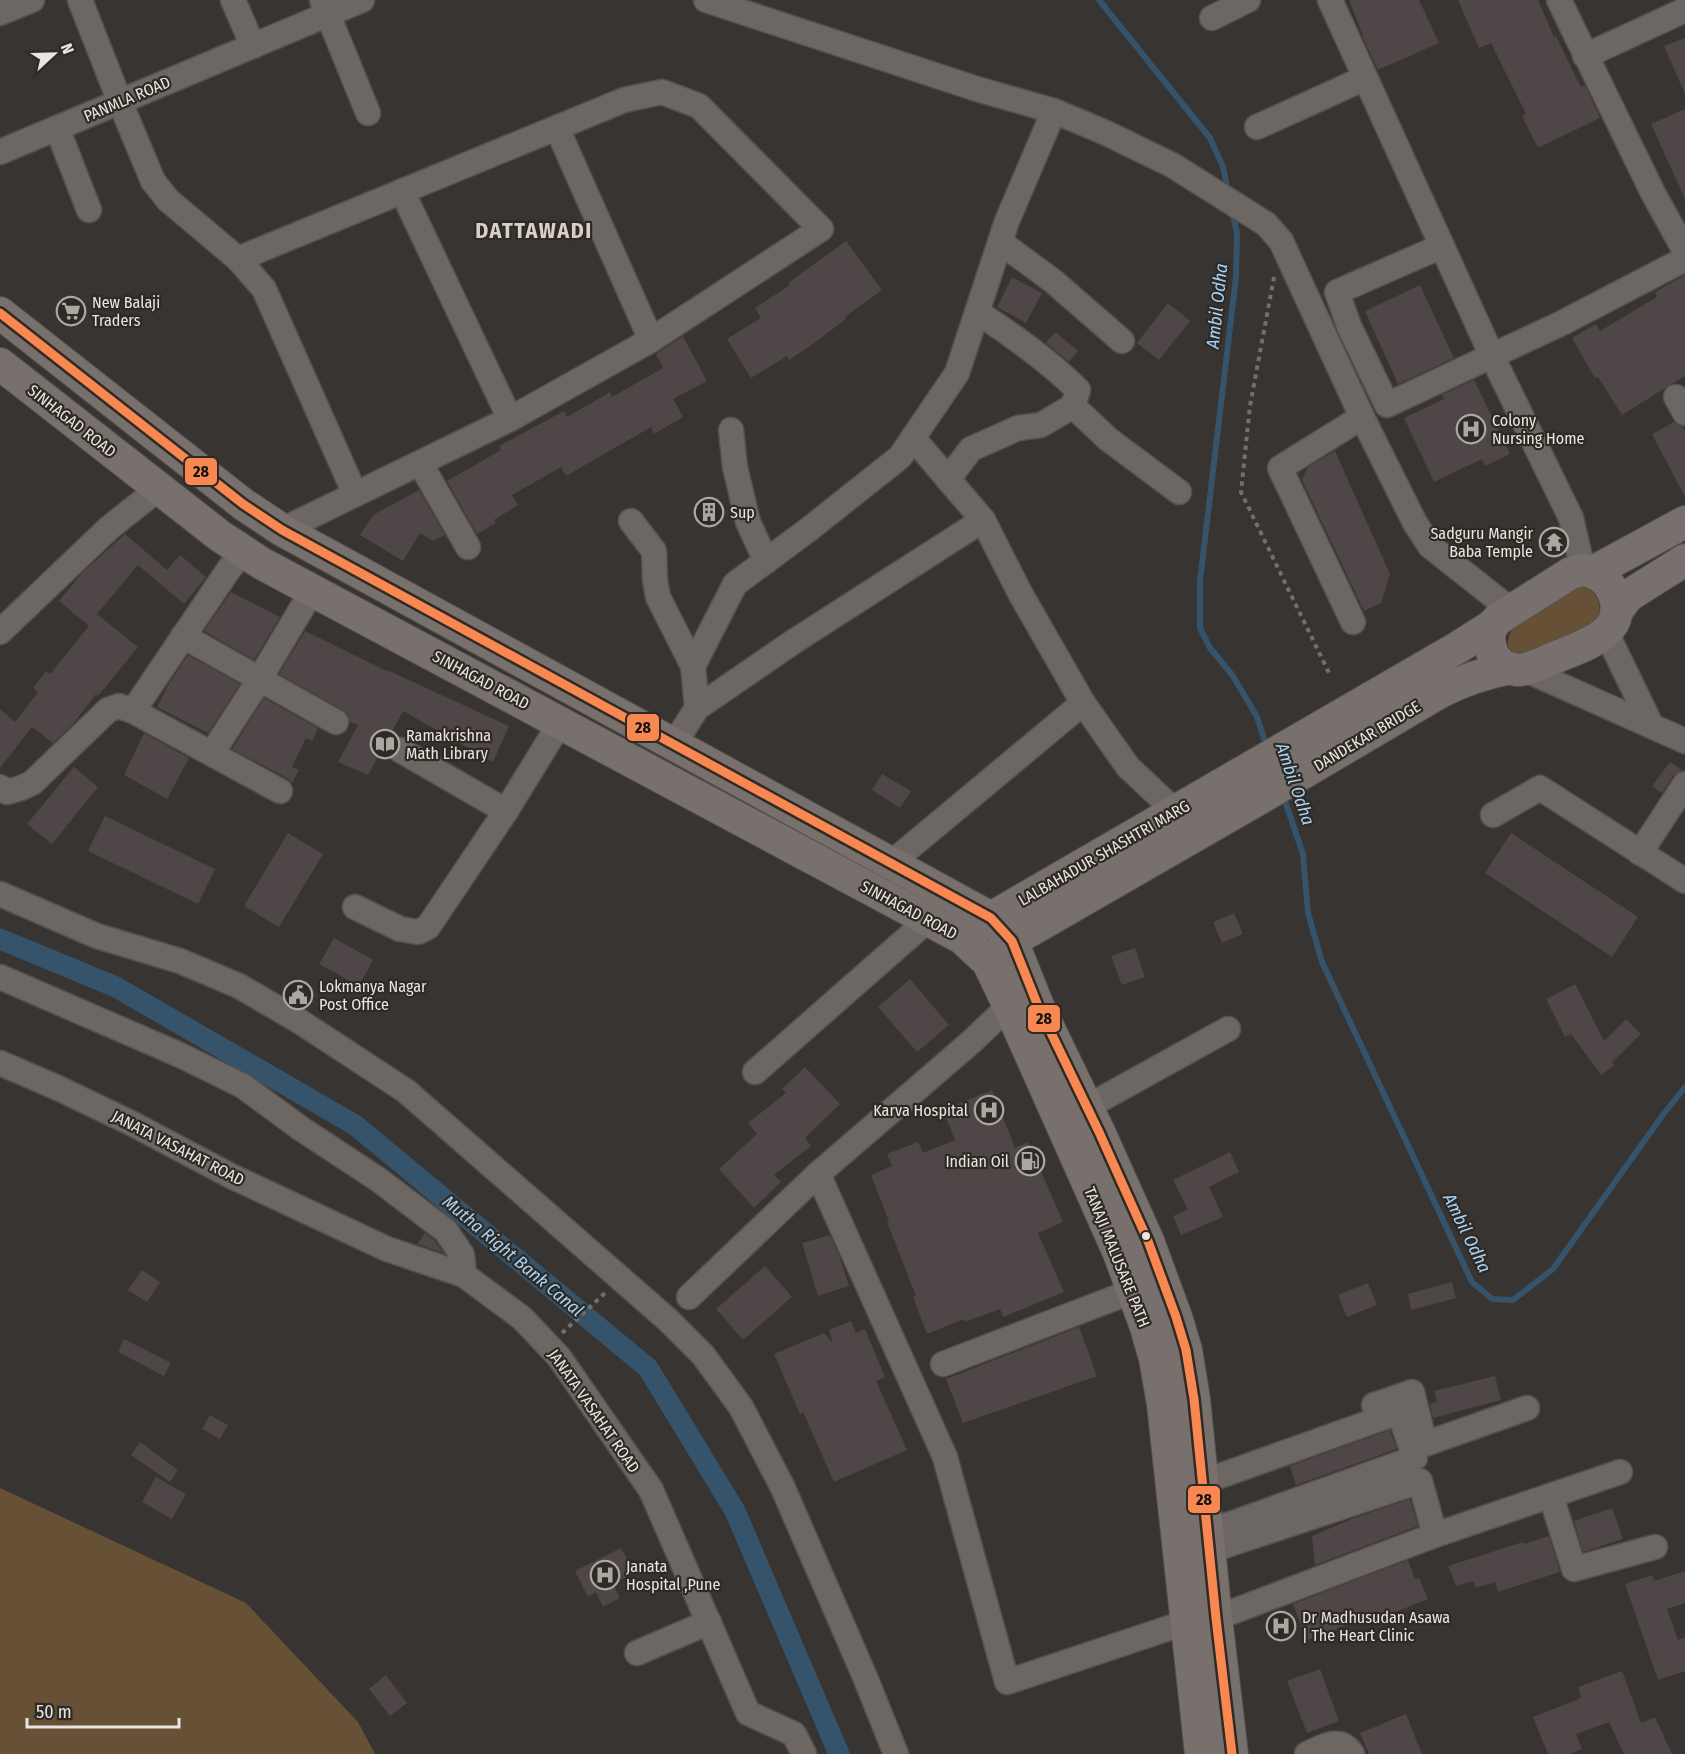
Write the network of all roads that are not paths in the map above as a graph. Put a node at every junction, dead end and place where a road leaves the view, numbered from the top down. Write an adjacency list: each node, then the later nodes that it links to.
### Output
1 (32, 0): 12 (street)
2 (80, 0): 17 (street)
3 (233, 0): 14 (street)
4 (362, 0): 9 (street, PANMLA ROAD)
5 (706, 0): 11 (street)
6 (1248, 0): 13 (street)
7 (1330, 0): 16 (street)
8 (1559, 0): 15 (street)
9 (325, 7): 14 (street, PANMLA ROAD); 19 (street)
10 (1685, 10): 15 (street)
11 (769, 11): 18 (street)
12 (0, 13)
13 (1212, 18)
14 (253, 46): 17 (street, PANMLA ROAD)
15 (1585, 56): 28 (street)
16 (1365, 78): 20 (street); 27 (street)
17 (120, 102): 21 (street, PANMLA ROAD); 29 (street)
18 (1054, 111): 26 (street); 38 (street)
19 (368, 113)
20 (1257, 127)
21 (57, 128): 23 (street, PANMLA ROAD); 25 (street)
22 (557, 128): 24 (street); 33 (street); 33 (street)
23 (0, 152)
24 (402, 191): 29 (street); 39 (street)
25 (89, 210)
26 (1000, 242): 31 (street); 34 (street)
27 (1442, 246): 35 (street); 35 (street)
28 (1685, 251)
29 (238, 258): 46 (street)
30 (1685, 259): 35 (street)
31 (976, 312): 37 (street); 41 (street)
32 (0, 313): 50 (main road, SINHAGAD ROAD)
33 (651, 339): 39 (street)
34 (1122, 340)
35 (1492, 356): 55 (street)
36 (0, 364): 44 (main road, SINHAGAD ROAD)
37 (1073, 406): 43 (street); 45 (street)
38 (1362, 417): 57 (street); 58 (street)
39 (510, 419): 42 (street)
40 (731, 430): 54 (street)
41 (913, 438): 43 (street); 54 (street)
42 (420, 463): 46 (street); 51 (street)
43 (948, 479): 47 (street)
44 (158, 489): 52 (main road, SINHAGAD ROAD); 60 (street)
45 (1179, 492)
46 (355, 494): 50 (street)
47 (983, 520): 66 (street); 67 (street)
48 (631, 521): 62 (street)
49 (1685, 522): 55 (main road)
50 (282, 530): 72 (main road, SINHAGAD ROAD)
51 (468, 547)
52 (244, 551): 56 (main road, SINHAGAD ROAD); 61 (street)
53 (1685, 560): 59 (main road)
54 (766, 561): 62 (street)
55 (1588, 571): 57 (main road); 59 (main road)
56 (312, 591): 64 (street); 70 (main road, SINHAGAD ROAD)
57 (1500, 619): 63 (main road); 65 (main road)
58 (1353, 622)
59 (1611, 622): 63 (main road); 71 (street)
60 (0, 632)
61 (183, 636): 64 (street); 68 (street)
62 (693, 666): 67 (street)
63 (1518, 669): 65 (main road); 71 (street)
64 (260, 679): 69 (street); 76 (street)
65 (1433, 679): 78 (main road, DANDEKAR BRIDGE)
66 (1083, 703): 83 (street); 86 (street)
67 (697, 708): 74 (street)
68 (133, 711): 76 (street); 80 (street)
69 (336, 722)
70 (560, 723): 77 (main road, SINHAGAD ROAD); 82 (street)
71 (1651, 725): 73 (street)
72 (644, 728): 74 (main road, SINHAGAD ROAD); 77 (main road)
73 (1685, 741)
74 (674, 744): 86 (main road, SINHAGAD ROAD)
75 (400, 750): 82 (street)
76 (212, 753): 81 (street)
77 (629, 760): 91 (main road, SINHAGAD ROAD)
78 (1255, 784): 83 (main road, LALBAHADUR SHASHTRI MARG); 93 (main road, LALBAHADUR SHASHTRI MARG)
79 (1685, 784): 85 (street)
80 (0, 787)
81 (280, 790)
82 (506, 811): 89 (street)
83 (1176, 812): 90 (main road, LALBAHADUR SHASHTRI MARG)
84 (1493, 815): 85 (street)
85 (1640, 853): 87 (street)
86 (891, 863): 90 (main road, SINHAGAD ROAD)
87 (1685, 882)
88 (0, 894): 119 (street)
89 (356, 907)
90 (991, 918): 92 (main road, LALBAHADUR SHASHTRI MARG); 93 (main road, SINHAGAD ROAD)
91 (928, 920): 92 (main road, SINHAGAD ROAD); 99 (street)
92 (962, 938): 94 (main road, SINHAGAD ROAD)
93 (1012, 941): 94 (main road, LALBAHADUR SHASHTRI MARG); 100 (main road, TANAJI MALUSARE PATH)
94 (986, 961): 96 (main road, TANAJI MALUSARE PATH)
95 (0, 977): 104 (street)
96 (1009, 1006): 101 (street); 103 (main road, TANAJI MALUSARE PATH)
97 (1228, 1029): 100 (street)
98 (0, 1063): 104 (street, JANATA VASAHAT ROAD)
99 (755, 1072)
100 (1087, 1107): 102 (main road, TANAJI MALUSARE PATH)
101 (818, 1174): 106 (street); 115 (street)
102 (1126, 1192): 103 (main road); 110 (main road, TANAJI MALUSARE PATH)
103 (1097, 1205): 105 (main road, TANAJI MALUSARE PATH)
104 (464, 1275): 116 (street, JANATA VASAHAT ROAD)
105 (1133, 1291): 107 (street); 115 (main road, TANAJI MALUSARE PATH)
106 (689, 1297)
107 (943, 1364)
108 (1527, 1408): 110 (street)
109 (1620, 1472): 111 (street)
110 (1202, 1473): 113 (main road, TANAJI MALUSARE PATH); 113 (street)
111 (1551, 1496): 112 (street); 114 (street)
112 (1435, 1535): 113 (street); 115 (street)
113 (1208, 1542): 115 (main road, TANAJI MALUSARE PATH)
114 (1655, 1547)
115 (1201, 1620): 120 (main road, TANAJI MALUSARE PATH); 121 (main road, TANAJI MALUSARE PATH)
116 (709, 1622): 117 (street); 118 (street, JANATA VASAHAT ROAD)
117 (637, 1653)
118 (804, 1754)
119 (896, 1754)
120 (1201, 1754)
121 (1232, 1754)
122 (1307, 1754): 123 (street)
123 (1352, 1754)

